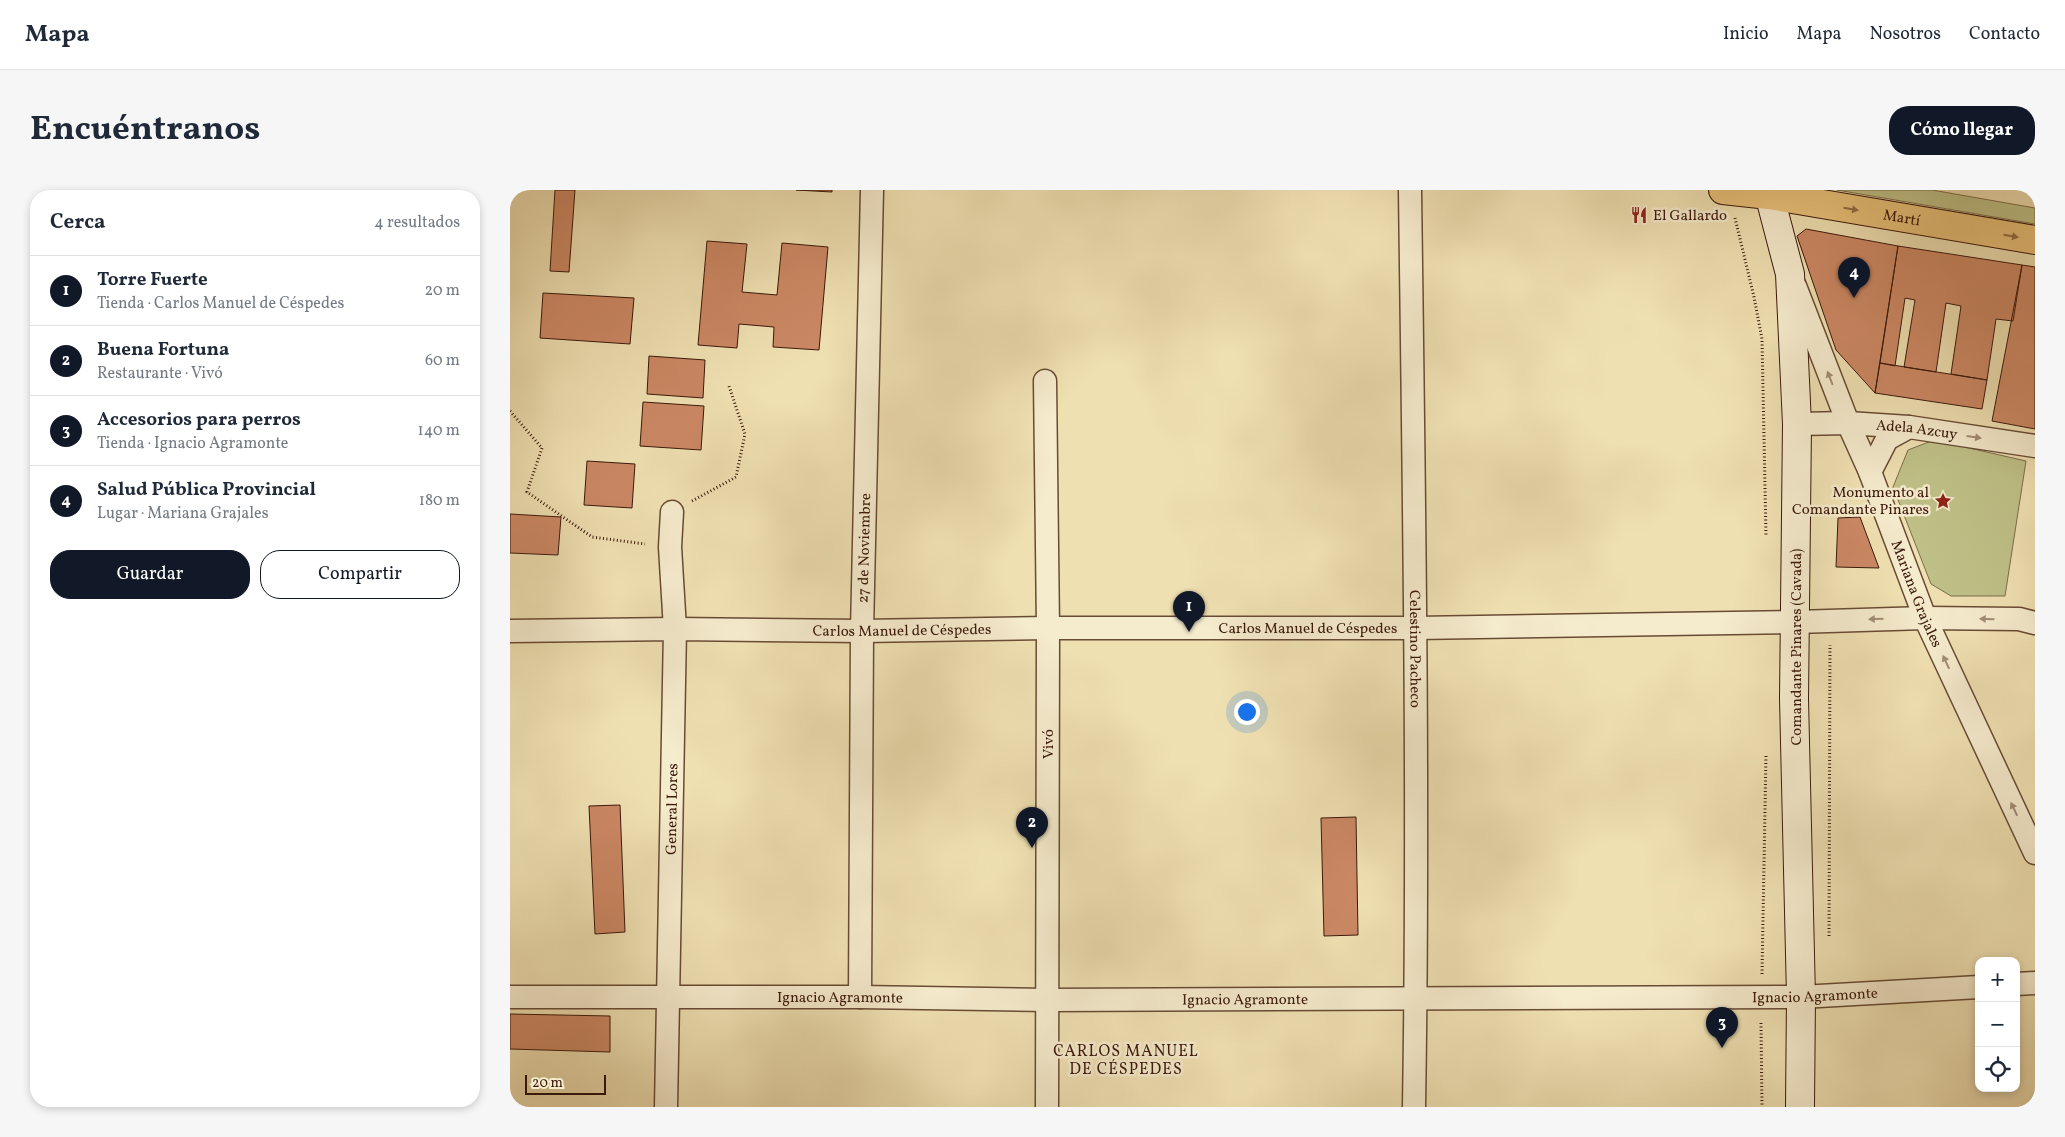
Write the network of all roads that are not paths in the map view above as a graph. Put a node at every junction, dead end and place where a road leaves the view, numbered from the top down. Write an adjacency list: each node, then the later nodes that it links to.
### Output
1 (872, 190): 21 (street, 27 de Noviembre)
2 (1410, 190): 18 (street, Celestino Pacheco)
3 (1723, 190): 4 (main road, Martí)
4 (1768, 192): 5 (main road, Martí, one-way to 5); 6 (main road, Comandante Pinares (Cavada))
5 (2035, 240)
6 (1790, 274): 8 (street, Mariana Grajales, one-way to 6); 9 (main road, Comandante Pinares (Cavada))
7 (1045, 381): 17 (street, Vivó)
8 (1848, 423): 9 (street, Adela Azcuy); 10 (street, Adela Azcuy); 12 (street, Mariana Grajales)
9 (1797, 424): 15 (main road, Comandante Pinares (Cavada))
10 (1909, 427): 11 (street, Adela Azcuy, one-way to 11); 12 (street)
11 (2035, 446)
12 (1870, 472): 14 (street, Mariana Grajales)
13 (672, 512): 19 (street, General Lores)
14 (1925, 618): 15 (street, Carlos Manuel de Céspedes, one-way to 15); 16 (street, Carlos Manuel de Céspedes, one-way to 14); 22 (street, Mariana Grajales, one-way to 14)
15 (1796, 622): 18 (street, Carlos Manuel de Céspedes); 29 (main road, Comandante Pinares (Cavada))
16 (2035, 624)
17 (1048, 628): 18 (street, Carlos Manuel de Céspedes); 21 (street, Carlos Manuel de Céspedes); 31 (street, Vivó)
18 (1416, 628): 30 (street, Celestino Pacheco)
19 (675, 629): 20 (street, Carlos Manuel de Céspedes); 21 (street, Carlos Manuel de Céspedes); 27 (street, General Lores)
20 (510, 631)
21 (862, 631): 28 (street, 27 de Noviembre)
22 (2035, 853)
23 (2035, 983): 24 (street)
24 (2020, 984)
25 (1975, 987): 29 (street, Ignacio Agramonte)
26 (510, 997): 27 (street, Ignacio Agramonte)
27 (669, 997): 28 (street, Ignacio Agramonte); 32 (street, General Lores)
28 (860, 997): 31 (street, Ignacio Agramonte)
29 (1801, 997): 30 (street, Ignacio Agramonte); 35 (main road, Comandante Pinares (Cavada))
30 (1416, 998): 31 (street, Ignacio Agramonte); 34 (street, Celestino Pacheco)
31 (1048, 1000): 33 (street, Vivó)
32 (666, 1107)
33 (1047, 1107)
34 (1414, 1107)
35 (1800, 1107)

